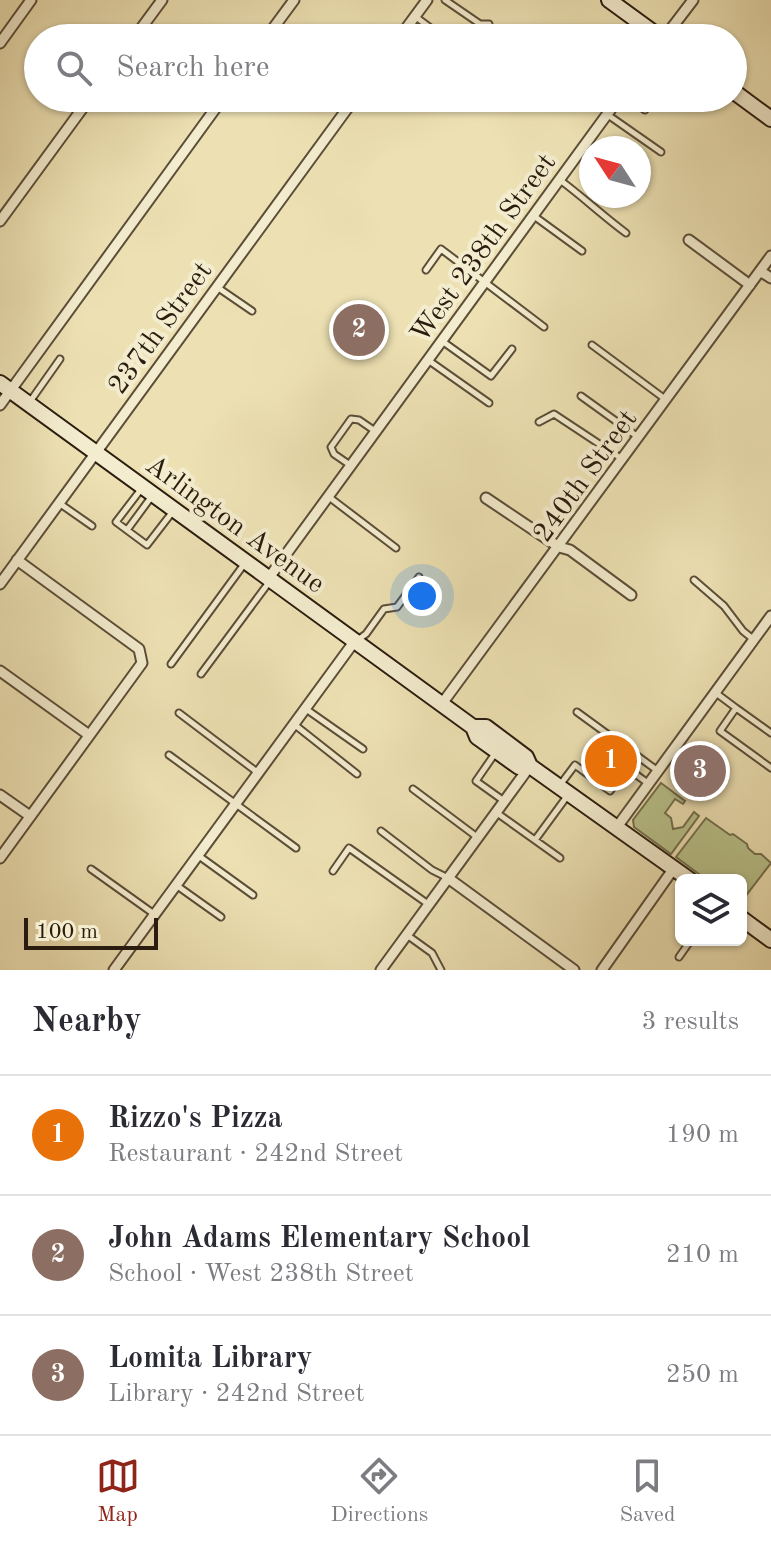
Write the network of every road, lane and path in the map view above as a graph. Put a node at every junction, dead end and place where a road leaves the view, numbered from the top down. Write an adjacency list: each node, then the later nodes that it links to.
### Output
1 (31, 0): 16 (street)
2 (162, 0): 9 (street)
3 (294, 0): 10 (street)
4 (427, 0): 8 (street)
5 (445, 0): 13 (lane)
6 (609, 0): 14 (main road)
7 (693, 0): 15 (street)
8 (415, 16): 11 (street); 12 (lane)
9 (144, 24)
10 (276, 24)
11 (409, 24)
12 (426, 24)
13 (489, 24)
14 (642, 24)
15 (673, 24)
16 (0, 43)
17 (747, 101): 22 (main road)
18 (80, 112): 26 (street)
19 (212, 112): 44 (street)
20 (345, 112): 36 (street, 237th Street)
21 (607, 114): 23 (lane); 24 (street, West 238th Street)
22 (771, 119)
23 (661, 152)
24 (559, 180): 25 (street, West 238th Street); 27 (lane)
25 (533, 215): 29 (lane); 34 (street, West 238th Street)
26 (1, 218)
27 (626, 233)
28 (689, 240): 35 (street)
29 (582, 251)
30 (771, 256): 32 (street, 240th Street)
31 (426, 270): 34 (lane)
32 (760, 271): 33 (street); 35 (street, 240th Street)
33 (771, 278)
34 (483, 282): 38 (lane); 39 (street, West 238th Street)
35 (750, 285): 46 (street, 240th Street)
36 (216, 287): 37 (lane); 53 (street, 237th Street)
37 (252, 311)
38 (544, 327)
39 (441, 340): 41 (lane); 43 (street, West 238th Street)
40 (592, 345): 46 (lane)
41 (512, 349)
42 (60, 359): 48 (lane)
43 (427, 359): 47 (lane); 51 (street, West 238th Street)
44 (5, 387): 48 (main road, Arlington Avenue); 49 (street)
45 (581, 396): 52 (lane)
46 (666, 400): 52 (street, 240th Street)
47 (489, 403)
48 (28, 404): 53 (main road, Arlington Avenue)
49 (0, 405)
50 (539, 422): 54 (lane)
51 (375, 431): 55 (street, West 238th Street); 55 (lane)
52 (639, 437): 54 (street, 240th Street)
53 (94, 452): 56 (main road, Arlington Avenue); 59 (street, 237th Street)
54 (623, 460): 63 (street, 240th Street)
55 (350, 465): 57 (street, West 238th Street)
56 (148, 491): 60 (main road, Arlington Avenue); 62 (lane); 62 (lane)
57 (328, 496): 64 (lane); 68 (street, West 238th Street)
58 (486, 498): 63 (street)
59 (59, 502): 61 (lane); 65 (street, 237th Street)
60 (174, 510): 62 (lane); 66 (main road, Arlington Avenue)
61 (92, 526)
62 (127, 530)
63 (559, 547): 71 (street); 79 (street, 240th Street)
64 (396, 548)
65 (17, 560): 70 (street, 237th Street); 87 (street)
66 (245, 562): 68 (main road, Arlington Avenue); 75 (lane)
67 (419, 577): 74 (lane)
68 (269, 580): 74 (main road, Arlington Avenue); 77 (lane)
69 (694, 580): 73 (lane)
70 (0, 584)
71 (631, 595)
72 (771, 616): 73 (street)
73 (754, 639): 78 (street)
74 (354, 642): 79 (main road, Arlington Avenue); 80 (street)
75 (171, 664)
76 (0, 671): 87 (street)
77 (201, 674)
78 (715, 693): 81 (lane); 95 (street)
79 (441, 705): 85 (main road, Arlington Avenue)
80 (305, 708): 84 (street); 88 (lane)
81 (736, 708): 86 (lane); 94 (lane)
82 (577, 712): 91 (lane)
83 (179, 713): 96 (lane)
84 (294, 724): 96 (street); 97 (lane)
85 (473, 727): 89 (main road); 92 (main road)
86 (771, 733)
87 (89, 735): 105 (street)
88 (363, 749)
89 (497, 751): 92 (main road); 102 (lane)
90 (169, 755): 103 (lane)
91 (636, 755): 93 (lane); 95 (lane)
92 (530, 766): 100 (main road); 102 (street)
93 (627, 768): 98 (lane); 100 (lane)
94 (771, 768)
95 (658, 771): 98 (street)
96 (258, 773): 103 (street)
97 (357, 774)
98 (649, 784): 106 (street)
99 (413, 789): 108 (lane)
100 (564, 790): 106 (main road); 109 (lane)
101 (0, 795): 105 (street)
102 (504, 801): 104 (street)
103 (235, 804): 110 (lane); 111 (street)
104 (497, 812): 108 (street); 109 (lane)
105 (30, 816): 112 (street)
106 (617, 827): 114 (main road)
107 (381, 831): 118 (lane)
108 (478, 837): 118 (street)
109 (535, 840): 113 (lane)
110 (296, 848)
111 (198, 855): 119 (street); 120 (lane)
112 (0, 858)
113 (560, 858)
114 (674, 868): 117 (main road); 133 (street)
115 (91, 869): 122 (lane)
116 (333, 871): 121 (lane)
117 (682, 874)
118 (448, 878): 121 (street); 132 (street)
119 (176, 885): 122 (street); 123 (lane)
120 (253, 895)
121 (429, 904): 125 (street)
122 (154, 915): 129 (street)
123 (221, 917)
124 (747, 922): 126 (main road)
125 (406, 935): 130 (street); 131 (lane)
126 (771, 940)
127 (687, 946): 128 (lane)
128 (679, 957)
129 (114, 970)
130 (381, 970)
131 (441, 970)
132 (574, 970)
133 (602, 970)

